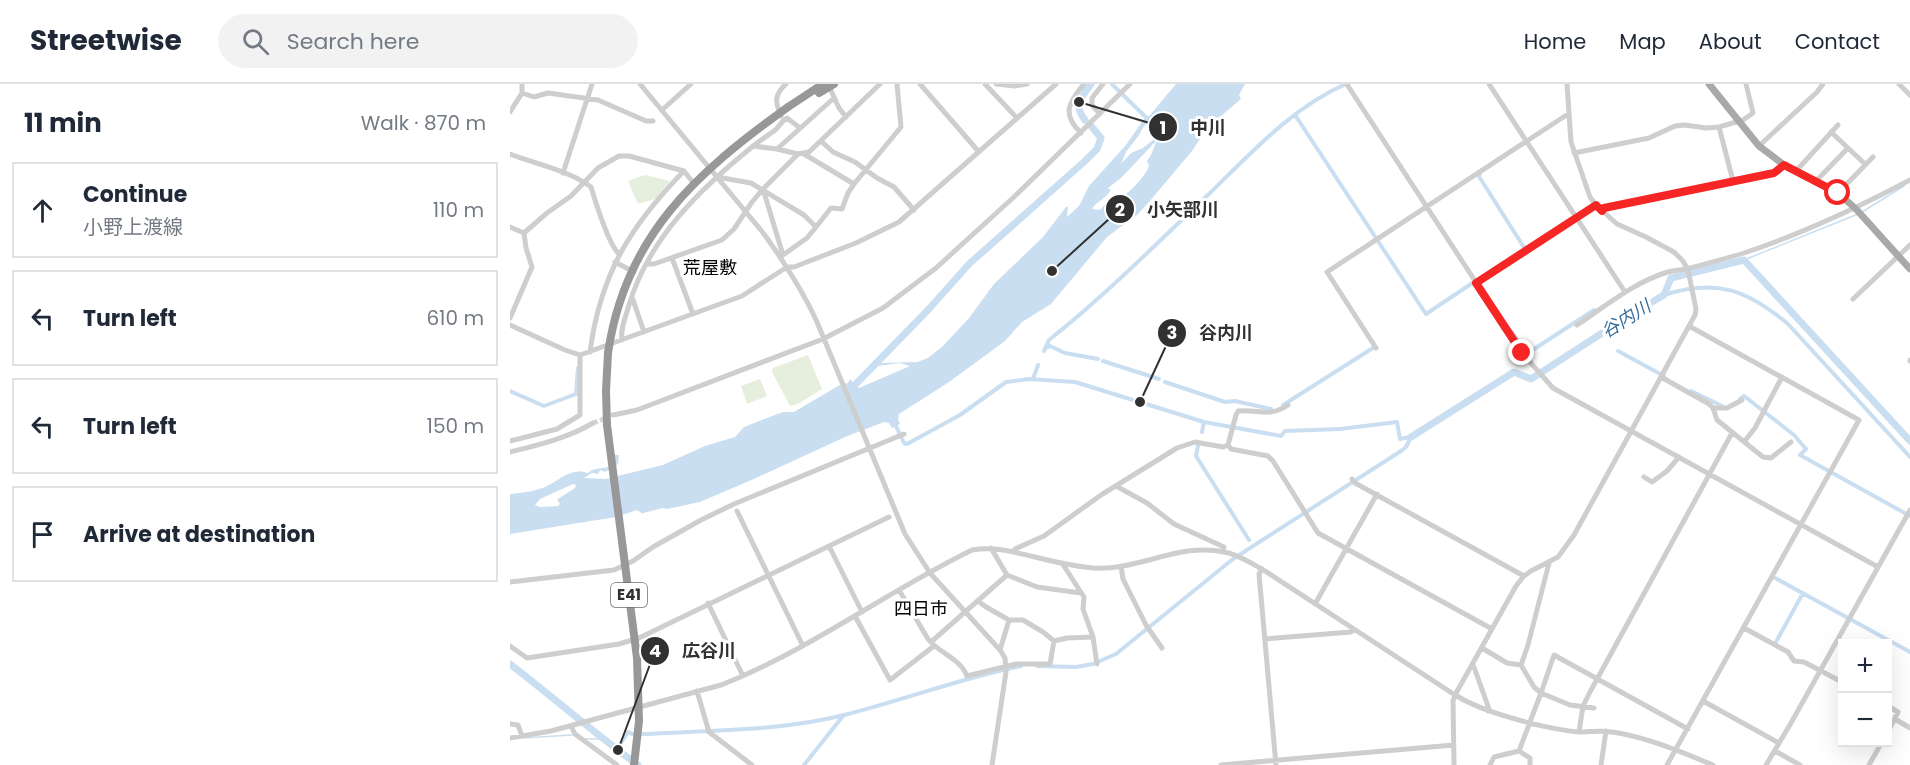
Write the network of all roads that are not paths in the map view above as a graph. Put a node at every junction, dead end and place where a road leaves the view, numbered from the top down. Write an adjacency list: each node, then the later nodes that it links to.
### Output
1 (522, 84): 26 (street)
2 (592, 84): 28 (street)
3 (640, 84): 31 (street)
4 (691, 84): 31 (street)
5 (786, 84): 37 (street)
6 (828, 84): 29 (street)
7 (834, 84): 25 (highway, bridge)
8 (880, 84): 35 (street)
9 (897, 84): 59 (street)
10 (920, 84): 52 (street)
11 (985, 84): 36 (street)
12 (996, 84): 13 (street)
13 (1027, 84)
14 (1056, 84): 36 (street)
15 (1084, 84): 44 (street)
16 (1103, 84): 33 (street)
17 (1130, 84): 33 (street)
18 (1489, 84): 46 (street)
19 (1567, 84): 34 (street)
20 (1709, 84): 39 (main road)
21 (1746, 84): 39 (street)
22 (1823, 84): 48 (street)
23 (1899, 84): 27 (street)
24 (1348, 86): 73 (street)
25 (818, 87): 30 (highway)
26 (522, 93): 28 (street); 32 (street)
27 (1910, 95)
28 (587, 98): 38 (street); 62 (street)
29 (834, 98): 35 (street); 42 (street)
30 (788, 108): 49 (highway, E41, bridge); 49 (highway, E41, bridge)
31 (662, 110): 63 (street)
32 (510, 112)
33 (1100, 114): 44 (street)
34 (1569, 115): 46 (street); 53 (street)
35 (846, 117): 45 (street)
36 (1017, 118): 52 (street)
37 (783, 120): 42 (street); 47 (street)
38 (653, 121)
39 (1738, 121): 41 (street); 48 (main road)
40 (1838, 125): 43 (street)
41 (1719, 127): 53 (street); 67 (street)
42 (800, 128): 51 (street)
43 (1831, 132): 50 (street); 61 (street)
44 (1081, 133): 104 (street)
45 (821, 141): 55 (street); 59 (street)
46 (1526, 141): 73 (street); 78 (street)
47 (753, 146): 51 (street); 63 (street)
48 (1759, 146): 58 (main road)
49 (735, 147): 207 (highway, E41, bridge)
50 (1848, 148): 57 (street); 64 (street)
51 (777, 149): 55 (street)
52 (979, 152): 75 (street)
53 (1574, 153): 72 (street)
54 (510, 154): 62 (street)
55 (801, 154): 68 (street); 69 (street)
56 (1873, 157): 57 (street)
57 (1865, 164): 71 (street)
58 (1784, 165): 61 (main road); 67 (street)
59 (866, 170): 68 (street); 75 (street)
60 (684, 171): 66 (street); 70 (street); 83 (street)
61 (1796, 171): 64 (main road)
62 (563, 173): 66 (street)
63 (717, 177): 69 (street); 70 (street); 77 (street)
64 (1817, 180): 71 (main road)
65 (1910, 180): 74 (street)
66 (584, 182): 81 (street); 83 (street)
67 (1733, 182): 76 (street)
68 (854, 184): 80 (street)
69 (763, 189): 77 (street); 80 (street); 84 (street)
70 (700, 192): 88 (street)
71 (1838, 193): 74 (main road)
72 (1596, 205): 76 (street); 78 (street)
73 (1426, 207): 93 (street); 105 (street)
74 (1856, 209): 85 (main road); 91 (street)
75 (914, 210): 89 (street)
76 (1602, 211): 91 (street)
77 (746, 213): 84 (street); 86 (street)
78 (1576, 218): 93 (street); 94 (street)
79 (510, 227): 81 (street)
80 (816, 227): 84 (street)
81 (524, 233): 98 (street)
82 (1910, 245): 85 (street)
83 (619, 254): 87 (street)
84 (782, 256): 89 (street)
85 (1898, 256): 90 (main road); 96 (street)
86 (672, 258): 88 (street); 97 (street)
87 (615, 262): 92 (street); 106 (street)
88 (647, 264): 92 (street)
89 (787, 267): 97 (street); 104 (street)
90 (1910, 269)
91 (1688, 272): 94 (street); 101 (street)
92 (641, 276): 95 (street)
93 (1476, 283): 115 (street)
94 (1625, 292): 100 (street)
95 (632, 296): 102 (street); 103 (street)
96 (1853, 299)
97 (693, 314): 102 (street)
98 (510, 318)
99 (510, 325): 107 (street)
100 (1577, 325)
101 (1689, 326): 108 (street); 109 (street)
102 (644, 332): 103 (street)
103 (622, 340): 106 (street)
104 (824, 340): 113 (street); 122 (street)
105 (1376, 348)
106 (590, 352): 107 (street)
107 (580, 355): 118 (street)
108 (1661, 377): 112 (street); 115 (street)
109 (1782, 377): 119 (street); 133 (street)
110 (1742, 400): 112 (street)
111 (1288, 405): 121 (street)
112 (1713, 408): 116 (street)
113 (613, 415)
114 (593, 423): 123 (street)
115 (1631, 431): 124 (street); 140 (street)
116 (1732, 433): 119 (street); 125 (street)
117 (904, 434): 122 (street)
118 (510, 441)
119 (1744, 442): 120 (street)
120 (1791, 442)
121 (1229, 443): 128 (street); 136 (street)
122 (868, 447): 144 (street); 148 (street)
123 (510, 452)
124 (1679, 457): 125 (street); 126 (street)
125 (1711, 475): 133 (street); 176 (street)
126 (1644, 477)
127 (1353, 481): 129 (street)
128 (1116, 486): 137 (street); 138 (street)
129 (1377, 494): 136 (street); 147 (street)
130 (1910, 510): 142 (street)
131 (737, 511): 145 (street)
132 (889, 517): 134 (street)
133 (1801, 524): 142 (street); 158 (street)
134 (829, 546): 145 (street); 154 (street)
135 (991, 548): 138 (street); 144 (street); 146 (street)
136 (1346, 549): 153 (street); 160 (street)
137 (1224, 551): 141 (street); 143 (street)
138 (1014, 552): 139 (street)
139 (1062, 563): 141 (street); 150 (street)
140 (1549, 563): 147 (street); 171 (street)
141 (1121, 566): 167 (street)
142 (1878, 567): 174 (street)
143 (1262, 569): 153 (street); 162 (street)
144 (930, 573): 149 (street); 155 (street)
145 (768, 575): 152 (street); 166 (street)
146 (1007, 575): 150 (street); 151 (street)
147 (1524, 576): 160 (street)
148 (510, 582)
149 (899, 590): 154 (street); 164 (street)
150 (1081, 593): 161 (street)
151 (978, 601): 155 (street); 157 (street)
152 (708, 603): 165 (street); 175 (street)
153 (1315, 604): 159 (street)
154 (862, 612): 156 (street)
155 (966, 613): 164 (street); 169 (street)
156 (855, 616): 164 (street); 166 (street)
157 (1009, 620): 163 (street); 169 (street)
158 (1744, 628): 174 (street); 181 (street)
159 (1353, 629): 162 (street); 180 (street)
160 (1492, 629): 168 (street)
161 (1093, 637): 163 (street); 170 (street)
162 (1265, 639): 205 (street)
163 (1054, 641): 173 (street)
164 (932, 644): 173 (street)
165 (510, 646)
166 (803, 646): 175 (street)
167 (1162, 648)
168 (1482, 648): 171 (street); 172 (street)
169 (1000, 650): 173 (street)
170 (1097, 664)
171 (1521, 665): 179 (street)
172 (1472, 666): 180 (street); 185 (street)
173 (1006, 668): 209 (street)
174 (1821, 670): 177 (street); 199 (street)
175 (743, 676): 178 (street)
176 (1598, 678): 179 (street); 182 (street); 194 (street)
177 (1838, 680)
178 (697, 691): 192 (street); 208 (street)
179 (1541, 693): 182 (street); 188 (street)
180 (1455, 695): 185 (street); 200 (street)
181 (1703, 701): 194 (street); 199 (street)
182 (1583, 706): 183 (street); 196 (street)
183 (1594, 708)
184 (1892, 708): 187 (street)
185 (1488, 711): 188 (street)
186 (510, 717): 191 (street)
187 (1895, 719): 190 (street); 193 (street)
188 (1529, 723): 196 (street); 203 (street)
189 (510, 724): 191 (street)
190 (1892, 724)
191 (518, 725): 197 (street)
192 (573, 725): 197 (street); 206 (street)
193 (1910, 728)
194 (1688, 729): 202 (street)
195 (1606, 731): 196 (street); 202 (street); 214 (street)
196 (1579, 732)
197 (522, 736): 198 (street)
198 (510, 738)
199 (1779, 743): 204 (street)
200 (1454, 745): 205 (street); 211 (street)
201 (1879, 747): 219 (street)
202 (1676, 750): 215 (street); 216 (street)
203 (1519, 751): 212 (street); 213 (street)
204 (1775, 751): 217 (street); 218 (street)
205 (1275, 763): 210 (street)
206 (615, 764)
207 (634, 765)
208 (752, 765)
209 (992, 765)
210 (1221, 765)
211 (1454, 765)
212 (1490, 765)
213 (1530, 765)
214 (1601, 765)
215 (1667, 765)
216 (1713, 765)
217 (1766, 765)
218 (1800, 765)
219 (1869, 765)

